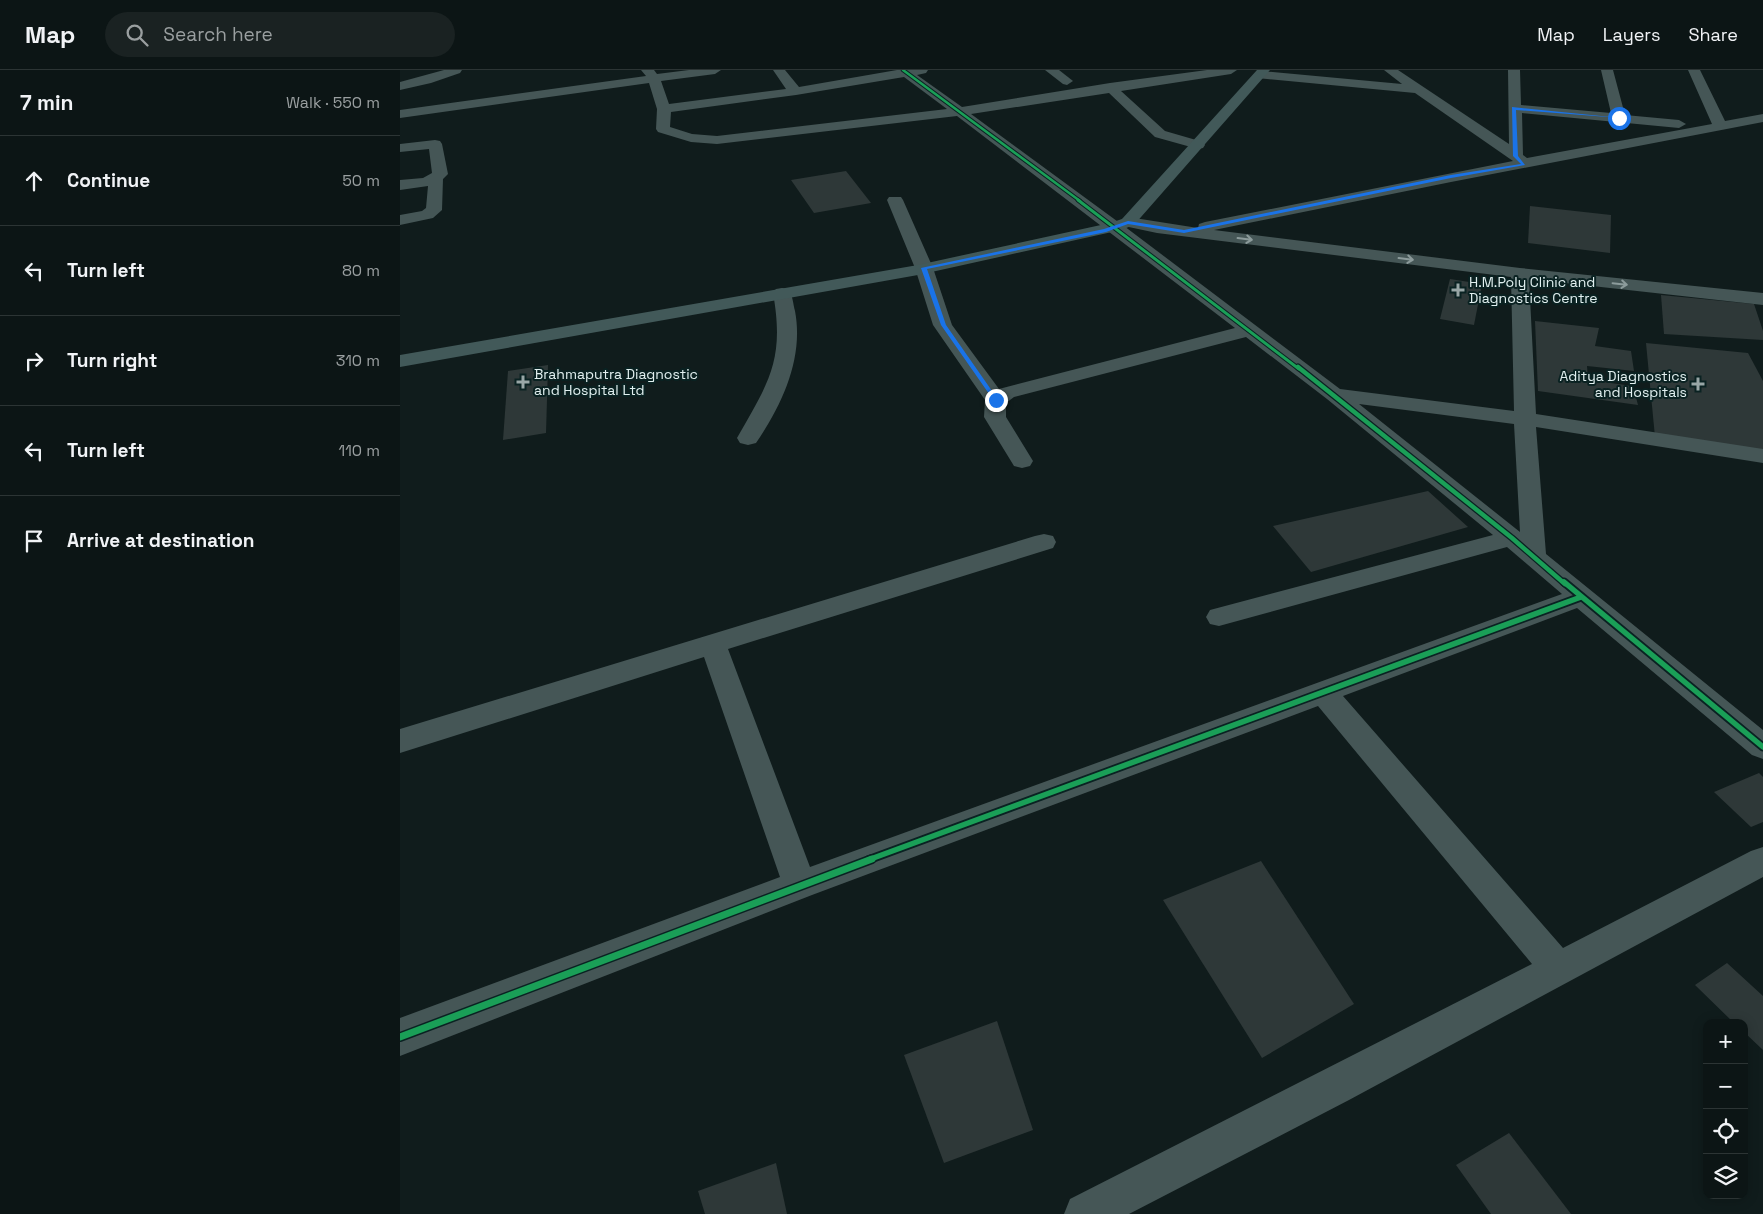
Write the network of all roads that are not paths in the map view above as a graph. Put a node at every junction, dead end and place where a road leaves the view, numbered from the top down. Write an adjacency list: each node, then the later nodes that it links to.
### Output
1 (456, 70): 15 (street)
2 (715, 70): 13 (street)
3 (779, 70): 18 (street)
4 (924, 70): 11 (street)
5 (1051, 70): 14 (street)
6 (1231, 70): 17 (street)
7 (1390, 70): 16 (street)
8 (1514, 70): 19 (street)
9 (1607, 70): 23 (street)
10 (1694, 70): 25 (street)
11 (905, 71): 18 (street); 21 (street)
12 (1262, 72): 16 (street); 26 (main road)
13 (650, 74): 20 (street); 22 (street)
14 (1067, 81)
15 (400, 86)
16 (1421, 86): 28 (street)
17 (1110, 87): 21 (street); 26 (street)
18 (796, 91): 20 (street)
19 (1514, 108): 23 (street); 28 (street)
20 (664, 109): 21 (street)
21 (957, 112): 33 (street)
22 (400, 114)
23 (1619, 118): 25 (street)
24 (1763, 118): 25 (street)
25 (1716, 126): 28 (street)
26 (1198, 145): 33 (main road)
27 (400, 148): 29 (street)
28 (1520, 160): 34 (street)
29 (436, 179): 30 (street); 32 (street)
30 (400, 185)
31 (895, 200): 35 (street)
32 (400, 220)
33 (1121, 225): 34 (street); 35 (main road); 39 (street)
34 (1184, 232): 36 (street, one-way to 36)
35 (924, 268): 37 (main road); 42 (street)
36 (1520, 273): 38 (street, one-way to 38); 43 (street)
37 (782, 293): 40 (main road); 44 (street)
38 (1763, 300)
39 (1249, 330): 41 (street); 42 (street)
40 (400, 361)
41 (1334, 395): 43 (street); 47 (street)
42 (996, 400): 46 (street)
43 (1524, 419): 45 (street); 49 (street)
44 (748, 438)
45 (1763, 456)
46 (1022, 462)
47 (1512, 538): 49 (street); 51 (street)
48 (1044, 542): 52 (street)
49 (1534, 557): 50 (street)
50 (1581, 597): 53 (street); 55 (street)
51 (1219, 617)
52 (712, 645): 54 (street); 57 (street)
53 (1323, 692): 57 (street); 58 (street)
54 (400, 741)
55 (1763, 747)
56 (1763, 860): 58 (street)
57 (800, 885): 59 (street)
58 (1558, 968): 60 (street)
59 (400, 1037)
60 (1085, 1214)

